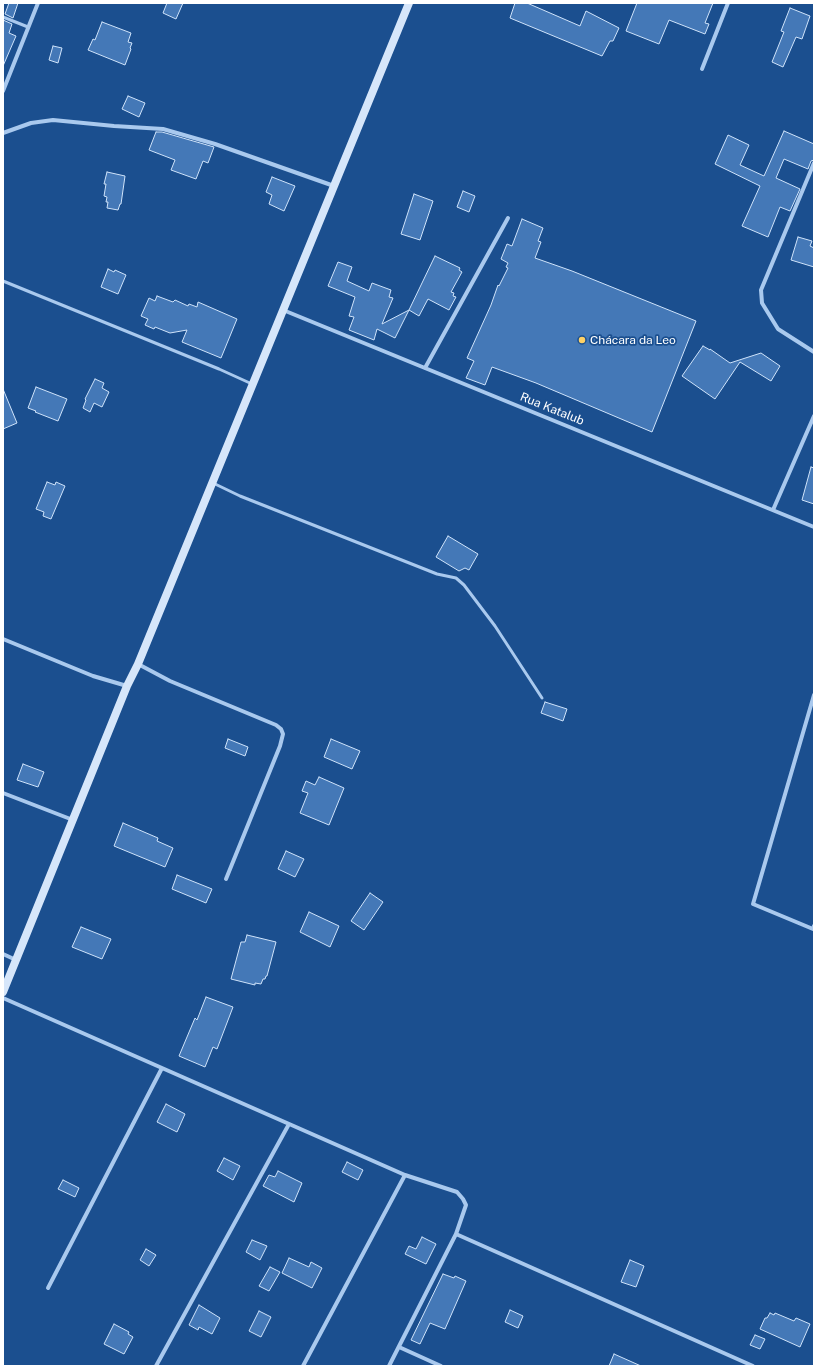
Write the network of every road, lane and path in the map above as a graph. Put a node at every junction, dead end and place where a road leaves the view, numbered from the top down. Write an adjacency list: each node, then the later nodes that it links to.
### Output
1 (38, 3): 5 (street)
2 (409, 3): 10 (main road)
3 (728, 3): 6 (street)
4 (3, 17): 5 (lane)
5 (28, 27): 7 (street)
6 (702, 70)
7 (3, 91)
8 (3, 133): 10 (street)
9 (814, 163): 14 (street)
10 (334, 186): 13 (main road)
11 (508, 218): 15 (street)
12 (3, 281): 16 (lane)
13 (283, 310): 15 (street, Rua Katalub); 16 (main road)
14 (814, 352)
15 (425, 368): 19 (street, Rua Katalub)
16 (252, 384): 18 (main road)
17 (814, 416): 19 (street)
18 (211, 483): 22 (main road); 25 (lane)
19 (772, 510): 20 (street, Rua Katalub)
20 (814, 527)
21 (3, 639): 23 (street)
22 (138, 664): 23 (main road); 28 (street)
23 (127, 686): 27 (main road)
24 (814, 695): 29 (street)
25 (542, 698)
26 (3, 794): 27 (street)
27 (73, 820): 31 (main road)
28 (226, 879)
29 (814, 926)
30 (3, 954): 31 (street)
31 (16, 960): 32 (main road)
32 (3, 992)
33 (3, 998): 34 (street)
34 (162, 1068): 35 (street); 38 (street)
35 (289, 1124): 36 (street); 41 (street)
36 (405, 1175): 37 (street); 42 (street)
37 (456, 1234): 39 (street); 46 (street)
38 (48, 1288)
39 (399, 1348): 40 (street); 43 (street)
40 (432, 1362): 44 (street); 45 (street)
41 (156, 1366)
42 (303, 1366)
43 (389, 1366)
44 (437, 1366)
45 (441, 1366)
46 (752, 1366)

